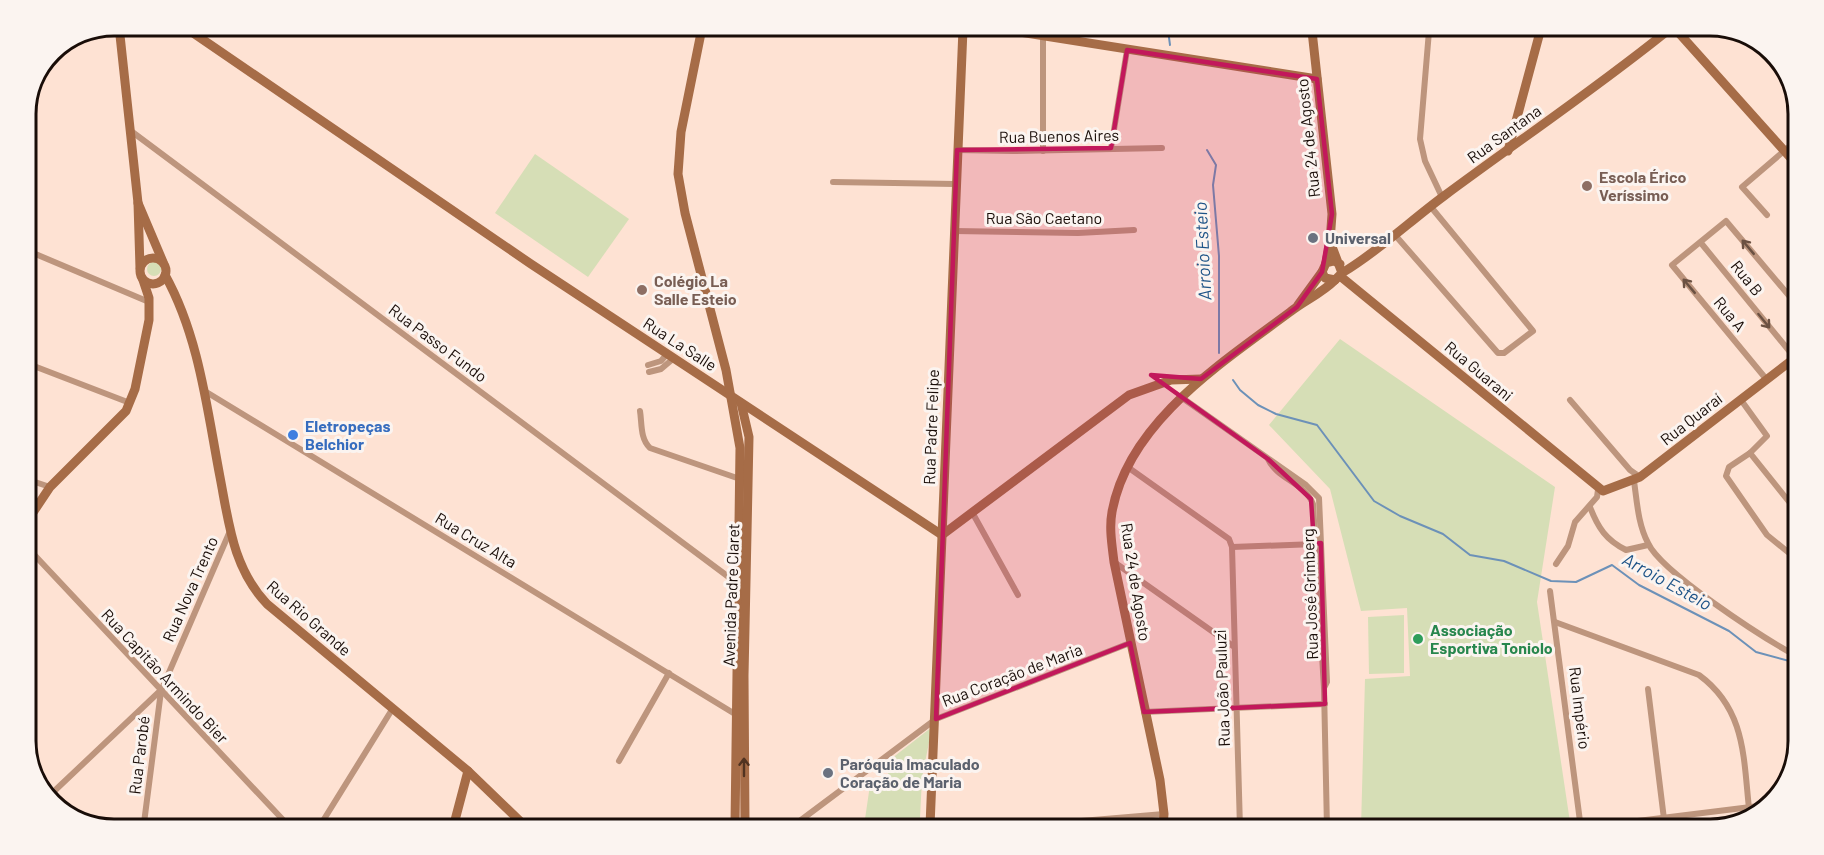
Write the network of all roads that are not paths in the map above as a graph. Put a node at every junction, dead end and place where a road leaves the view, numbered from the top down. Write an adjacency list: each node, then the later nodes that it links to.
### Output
1 (120, 36): 14 (main road)
2 (198, 36): 47 (main road, Rua La Salle)
3 (700, 36): 51 (main road, Avenida Padre Claret)
4 (963, 36): 18 (main road, Rua Padre Felipe)
5 (1043, 36): 20 (street)
6 (1062, 36): 12 (main road)
7 (1313, 36): 13 (main road, Rua 24 de Agosto)
8 (1428, 36): 25 (street)
9 (1539, 36): 21 (main road)
10 (1661, 36): 21 (main road, Rua Santana)
11 (1682, 36): 19 (main road)
12 (1127, 50): 13 (main road); 16 (street)
13 (1317, 79): 34 (main road, Rua 24 de Agosto)
14 (130, 131): 26 (main road); 84 (street, Rua Passo Fundo)
15 (1788, 147): 19 (street)
16 (1111, 148): 17 (street, Rua Buenos Aires); 20 (street, Rua Buenos Aires)
17 (1162, 148)
18 (957, 150): 20 (street, Rua Buenos Aires); 24 (main road, Rua Padre Felipe)
19 (1785, 150): 22 (main road); 28 (street)
20 (1043, 151)
21 (1508, 151): 25 (main road, Rua Santana)
22 (1788, 154)
23 (834, 182): 24 (street)
24 (955, 184): 32 (main road, Rua Padre Felipe)
25 (1442, 197): 27 (main road, Rua Santana)
26 (138, 203): 29 (main road); 31 (main road)
27 (1431, 207): 33 (main road, Rua Santana); 33 (street)
28 (1767, 215)
29 (149, 228): 31 (main road); 37 (main road)
30 (1134, 230): 32 (street, Rua São Caetano)
31 (139, 231): 38 (main road)
32 (954, 231): 76 (main road, Rua Padre Felipe)
33 (1395, 235): 40 (main road, Rua Santana)
34 (1330, 242): 39 (main road, Rua 24 de Agosto); 40 (main road, Rua 24 de Agosto)
35 (1701, 243): 43 (street, one-way to 35); 46 (street, Rua B, one-way to 46); 53 (street, Rua A, one-way to 35)
36 (36, 254): 44 (street)
37 (163, 262): 38 (main road); 42 (main road)
38 (140, 268): 41 (main road)
39 (1324, 268): 40 (main road); 40 (main road, Rua Guarani); 45 (main road, Rua 24 de Agosto)
40 (1340, 272): 45 (main road, Rua 24 de Agosto); 70 (main road, Rua Guarani)
41 (143, 280): 42 (main road); 44 (main road)
42 (160, 280): 44 (main road); 55 (main road, Rua Rio Grande)
43 (1788, 295)
44 (149, 300): 60 (main road)
45 (1297, 307): 52 (main road, Rua 24 de Agosto)
46 (1788, 349)
47 (671, 356): 50 (street); 56 (main road, Rua La Salle)
48 (1788, 364): 53 (main road, Rua Quaraí)
49 (36, 367): 60 (street)
50 (648, 369)
51 (726, 370): 56 (main road, Avenida Padre Claret); 61 (main road, Avenida Padre Claret)
52 (1201, 380): 54 (main road); 57 (main road, Rua 24 de Agosto)
53 (1767, 380): 59 (main road, Rua Quaraí)
54 (1160, 384): 57 (main road); 74 (main road)
55 (203, 390): 75 (main road, Rua Rio Grande); 92 (street, Rua Cruz Alta)
56 (730, 394): 61 (main road, Rua La Salle); 66 (main road, Avenida Padre Claret)
57 (1181, 396): 64 (street); 65 (main road, Rua 24 de Agosto)
58 (1570, 400): 67 (street)
59 (1741, 400): 63 (street); 67 (main road, Rua Quaraí)
60 (130, 403): 69 (main road)
61 (741, 403): 76 (main road, Rua La Salle); 84 (main road, Avenida Padre Claret)
62 (640, 411): 66 (street)
63 (1750, 453): 71 (street); 80 (street)
64 (1268, 459): 77 (street, Rua José Grimberg); 77 (street, Rua José Grimberg)
65 (1129, 468): 79 (street); 82 (main road, Rua 24 de Agosto)
66 (740, 479): 84 (main road, Avenida Padre Claret)
67 (1637, 479): 70 (main road, Rua Quaraí); 78 (street)
68 (36, 482): 69 (street)
69 (50, 487): 72 (main road)
70 (1598, 490): 73 (street)
71 (1788, 500)
72 (36, 507)
73 (1590, 507): 78 (street); 83 (street)
74 (972, 512): 76 (main road); 86 (street)
75 (230, 531): 94 (street, Rua Nova Trento); 97 (main road, Rua Rio Grande)
76 (942, 536): 100 (main road, Rua Padre Felipe)
77 (1317, 544): 79 (street); 95 (street, Rua José Grimberg)
78 (1648, 545): 91 (street)
79 (1232, 547): 90 (street, Rua João Pauluzi)
80 (1788, 551)
81 (36, 557): 94 (street, Rua Capitão Armindo Bier)
82 (1114, 562): 89 (main road, Rua 24 de Agosto); 90 (street)
83 (1556, 564)
84 (740, 581): 87 (main road, Avenida Padre Claret)
85 (1550, 591): 88 (street, Rua Império)
86 (1018, 596)
87 (742, 607): 99 (main road, Avenida Padre Claret); 112 (main road, Avenida Padre Claret, one-way to 87)
88 (1555, 622): 104 (street); 119 (street, Rua Império)
89 (1130, 643): 98 (main road, Rua 24 de Agosto); 100 (street, Rua Coração de Maria)
90 (1233, 646): 96 (street, Rua João Pauluzi)
91 (1788, 651)
92 (669, 673): 99 (street, Rua Cruz Alta); 101 (street)
93 (1648, 689): 120 (street)
94 (161, 691): 103 (street); 106 (street, Rua Parobé); 107 (street, Rua Capitão Armindo Bier)
95 (1324, 704): 96 (street); 118 (street, Rua José Grimberg)
96 (1236, 706): 98 (street); 117 (street, Rua João Pauluzi)
97 (393, 708): 102 (main road, Rua Rio Grande); 108 (street)
98 (1144, 712): 105 (main road, Rua 24 de Agosto)
99 (735, 714): 111 (main road, Avenida Padre Claret)
100 (936, 719): 113 (street, Rua Coração de Maria); 114 (main road, Rua Padre Felipe)
101 (618, 760)
102 (468, 771): 109 (main road); 110 (main road, Rua Rio Grande)
103 (54, 791)
104 (1749, 808): 120 (street)
105 (1164, 814): 115 (street); 116 (main road, Rua 24 de Agosto)
106 (145, 819)
107 (281, 819)
108 (324, 819)
109 (455, 819)
110 (518, 819)
111 (735, 819)
112 (745, 819)
113 (802, 819)
114 (930, 819)
115 (1099, 819)
116 (1164, 819)
117 (1240, 819)
118 (1327, 819)
119 (1580, 819)
120 (1664, 819)

